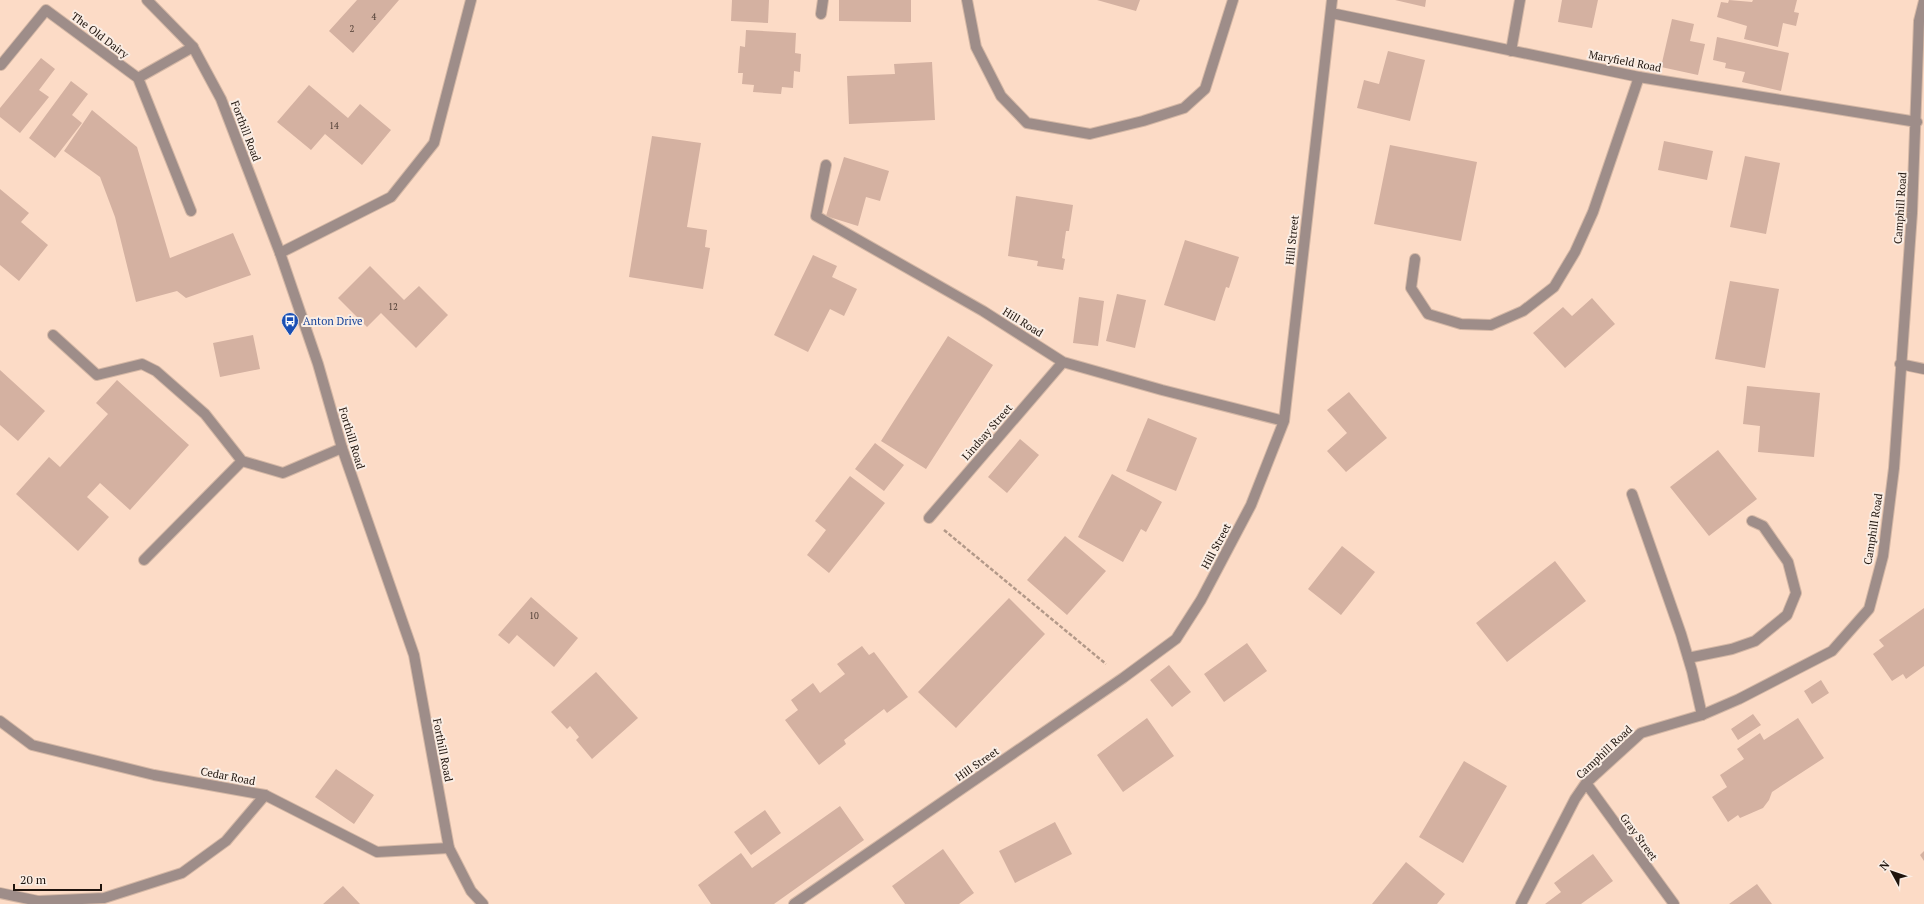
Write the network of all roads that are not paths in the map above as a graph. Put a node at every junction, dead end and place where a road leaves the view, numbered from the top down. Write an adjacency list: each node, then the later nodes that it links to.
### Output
1 (147, 0): 11 (street, Forthill Road)
2 (470, 0): 19 (street)
3 (823, 0): 10 (street)
4 (967, 0): 5 (street)
5 (1233, 0)
6 (1332, 0): 9 (street, Hill Street)
7 (1520, 0): 12 (street)
8 (1924, 1): 16 (street, Camphill Road)
9 (1331, 13): 12 (street, Maryfield Road); 25 (street, Hill Street)
10 (820, 14)
11 (194, 47): 15 (street); 19 (street, Forthill Road)
12 (1511, 52): 14 (street, Maryfield Road)
13 (2, 64): 15 (street, The Old Dairy)
14 (1638, 76): 16 (street, Maryfield Road); 20 (street)
15 (138, 78): 18 (street)
16 (1917, 122): 23 (street, Camphill Road)
17 (826, 165): 22 (street, Hill Road)
18 (191, 211)
19 (280, 254): 26 (street, Forthill Road)
20 (1414, 259)
21 (53, 335): 27 (street)
22 (1063, 362): 25 (street, Hill Road); 29 (street, Lindsay Street)
23 (1900, 364): 24 (street); 33 (street, Camphill Road)
24 (1924, 368)
25 (1284, 421): 40 (street, Hill Street)
26 (342, 448): 27 (street); 37 (street, Forthill Road)
27 (242, 461): 31 (street)
28 (1632, 494): 32 (street)
29 (929, 518)
30 (1752, 521): 32 (street)
31 (144, 560)
32 (1688, 658): 33 (street)
33 (1702, 715): 35 (street, Camphill Road)
34 (0, 721): 36 (street, Cedar Road)
35 (1586, 783): 41 (street, Camphill Road); 42 (street, Gray Street)
36 (265, 795): 37 (street, Cedar Road); 38 (street)
37 (449, 848): 39 (street, Forthill Road)
38 (0, 893)
39 (483, 904)
40 (794, 904)
41 (1521, 904)
42 (1674, 904)

